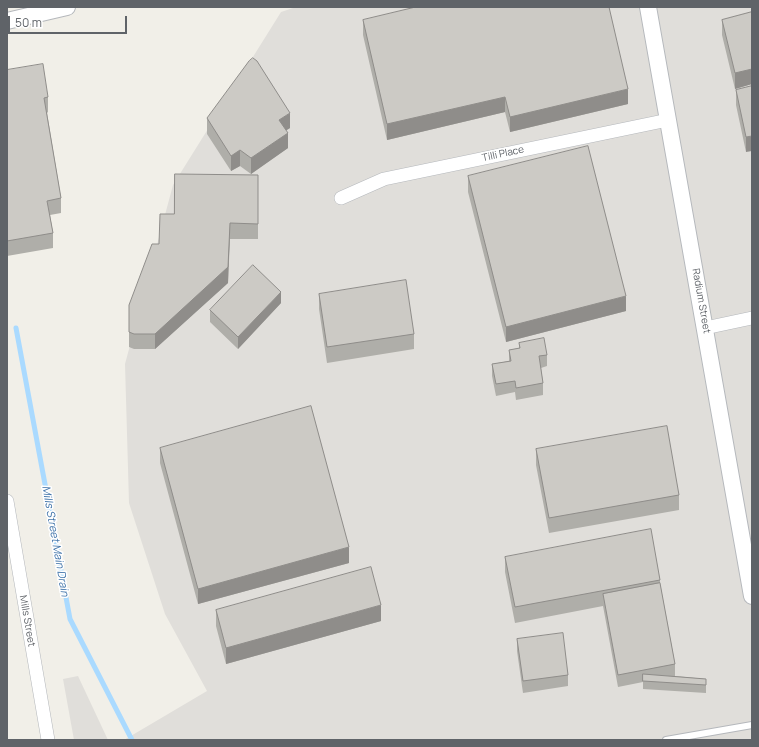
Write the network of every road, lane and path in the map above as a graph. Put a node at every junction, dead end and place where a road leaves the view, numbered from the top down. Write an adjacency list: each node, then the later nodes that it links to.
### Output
1 (67, 7): 3 (street)
2 (648, 7): 4 (street, Radium Street)
3 (7, 21)
4 (668, 120): 5 (street, Tilli Place); 7 (street, Radium Street)
5 (341, 198)
6 (752, 318): 7 (street)
7 (705, 328): 9 (street, Radium Street)
8 (7, 501): 11 (street, Mills Street)
9 (752, 596)
10 (752, 725): 12 (lane)
11 (48, 740)
12 (666, 740)

